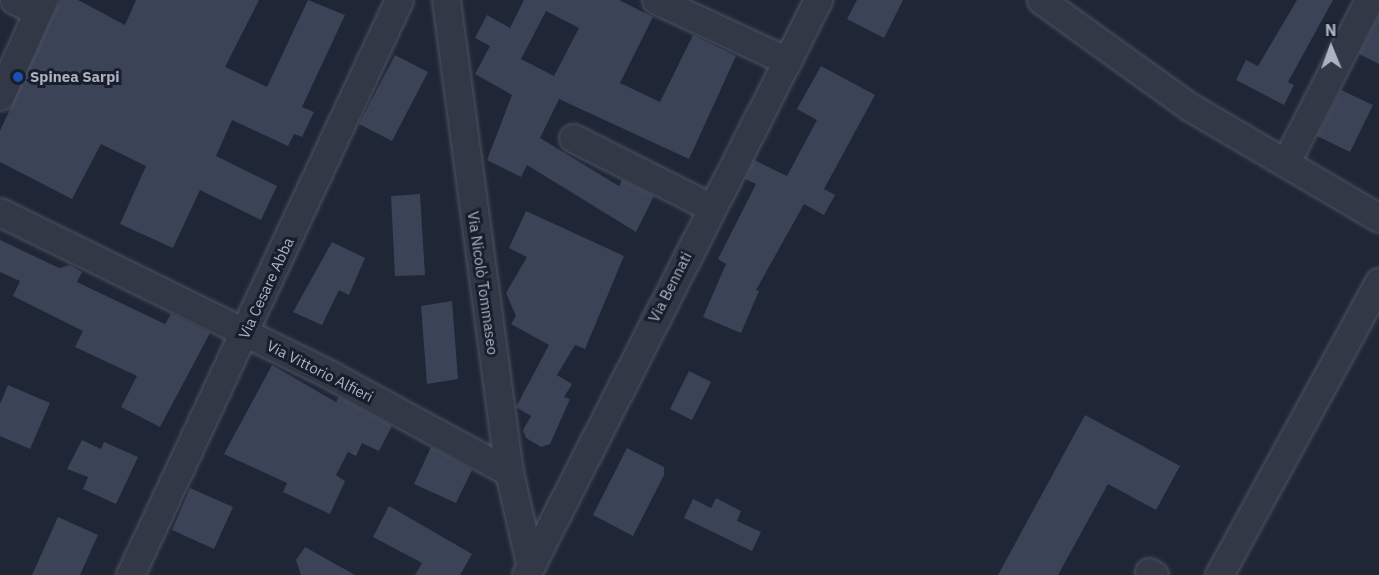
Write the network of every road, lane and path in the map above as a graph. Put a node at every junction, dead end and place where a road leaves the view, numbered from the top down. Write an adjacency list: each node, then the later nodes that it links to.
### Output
1 (399, 0): 16 (street, Via Cesare Abba)
2 (446, 0): 17 (street, Via Nicolò Tommaseo)
3 (656, 0): 8 (street)
4 (818, 0): 8 (street, Via Bennati)
5 (1041, 0): 11 (street)
6 (1369, 0): 11 (street)
7 (32, 4): 9 (street)
8 (785, 60): 12 (street, Via Bennati)
9 (0, 96)
10 (573, 138): 12 (street)
11 (1286, 162): 14 (street)
12 (711, 207): 18 (street, Via Bennati)
13 (0, 212): 16 (street, Via Vittorio Alfieri)
14 (1379, 218)
15 (1379, 282): 20 (street)
16 (244, 334): 17 (street, Via Vittorio Alfieri); 19 (street, Via Cesare Abba)
17 (509, 472): 18 (street, Via Nicolò Tommaseo)
18 (528, 570)
19 (129, 575)
20 (1219, 575)

